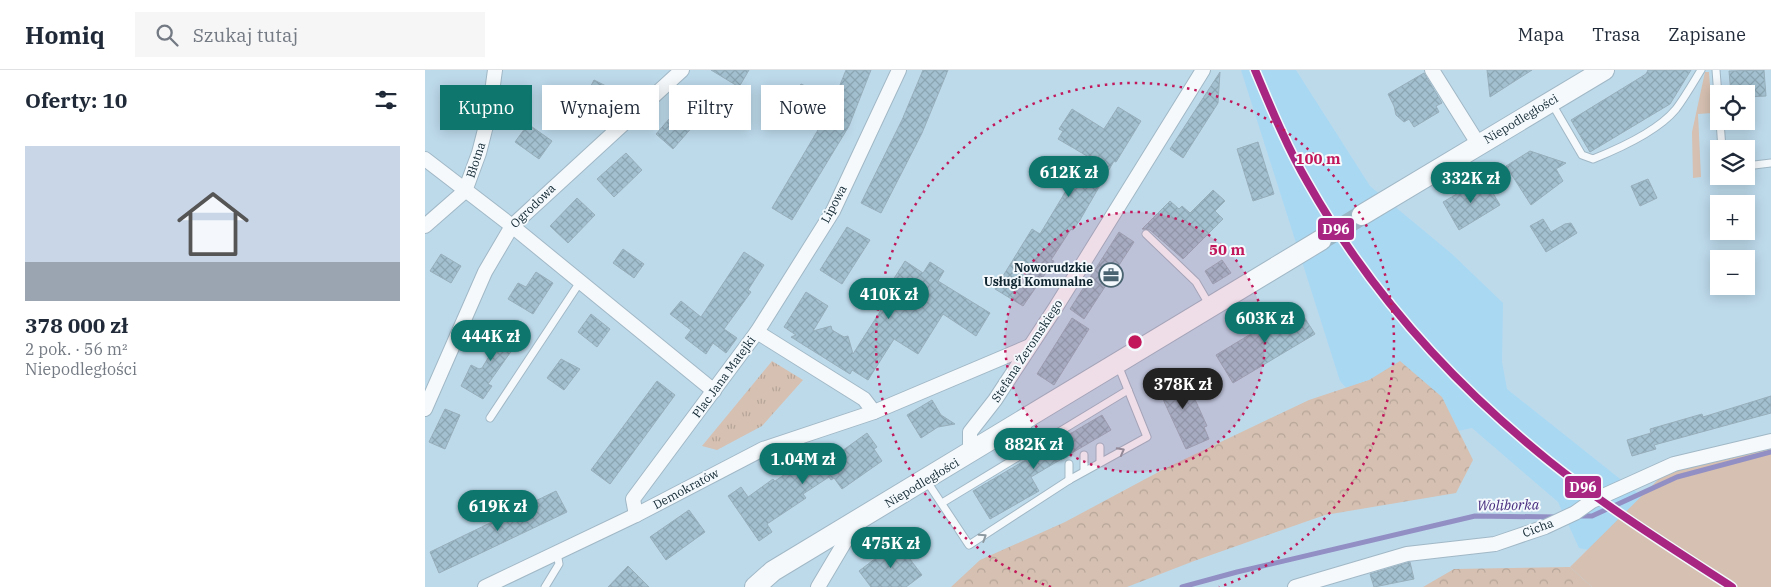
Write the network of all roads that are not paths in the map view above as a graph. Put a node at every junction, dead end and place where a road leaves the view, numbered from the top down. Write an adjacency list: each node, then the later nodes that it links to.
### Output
1 (495, 70): 15 (street, Błotna)
2 (682, 70): 18 (street, Ogrodowa)
3 (899, 70): 23 (street, Lipowa)
4 (1203, 70): 24 (street, Stefana Żeromskiego)
5 (1431, 70): 11 (street)
6 (1603, 70): 10 (street, Niepodległości)
7 (1701, 70): 10 (lane)
8 (1716, 70): 9 (lane)
9 (1717, 85)
10 (1551, 102): 11 (street, Niepodległości)
11 (1479, 144): 16 (street, Niepodległości)
12 (425, 159): 15 (street)
13 (1771, 163): 14 (lane)
14 (1755, 165)
15 (465, 191): 17 (street); 18 (street)
16 (1362, 215)
17 (425, 226)
18 (512, 226): 21 (street); 28 (street, Ogrodowa)
19 (1146, 234): 22 (lane)
20 (1321, 240): 22 (street, Niepodległości)
21 (580, 282): 27 (street); 30 (lane)
22 (1211, 306): 25 (street, Niepodległości)
23 (757, 332): 27 (street, Plac Jana Matejki); 29 (street, Plac Jana Matejki)
24 (1030, 346): 29 (street, Demokratów); 35 (street, Stefana Żeromskiego)
25 (1117, 363): 26 (lane); 31 (street, Niepodległości)
26 (1128, 390): 33 (lane); 37 (lane, one-way to 26)
27 (714, 391): 43 (street, Plac Jana Matejki)
28 (425, 409)
29 (874, 412): 43 (street, Demokratów)
30 (490, 418)
31 (1022, 420): 33 (lane); 35 (street, Niepodległości)
32 (1771, 441): 50 (street, Cicha)
33 (1038, 446): 42 (lane)
34 (1100, 446): 37 (lane)
35 (970, 454): 40 (street, Niepodległości)
36 (1084, 455): 39 (lane)
37 (1100, 462): 39 (lane)
38 (1069, 464): 41 (lane)
39 (1084, 471): 41 (lane)
40 (926, 480): 42 (lane); 44 (street, Niepodległości)
41 (1069, 480): 42 (lane, one-way to 41)
42 (942, 503)
43 (636, 515): 45 (street, Demokratów)
44 (856, 522): 48 (street, Niepodległości); 49 (street)
45 (557, 554): 46 (street, Demokratów); 47 (lane)
46 (485, 587)
47 (545, 587)
48 (755, 587)
49 (818, 587)
50 (1295, 587)

